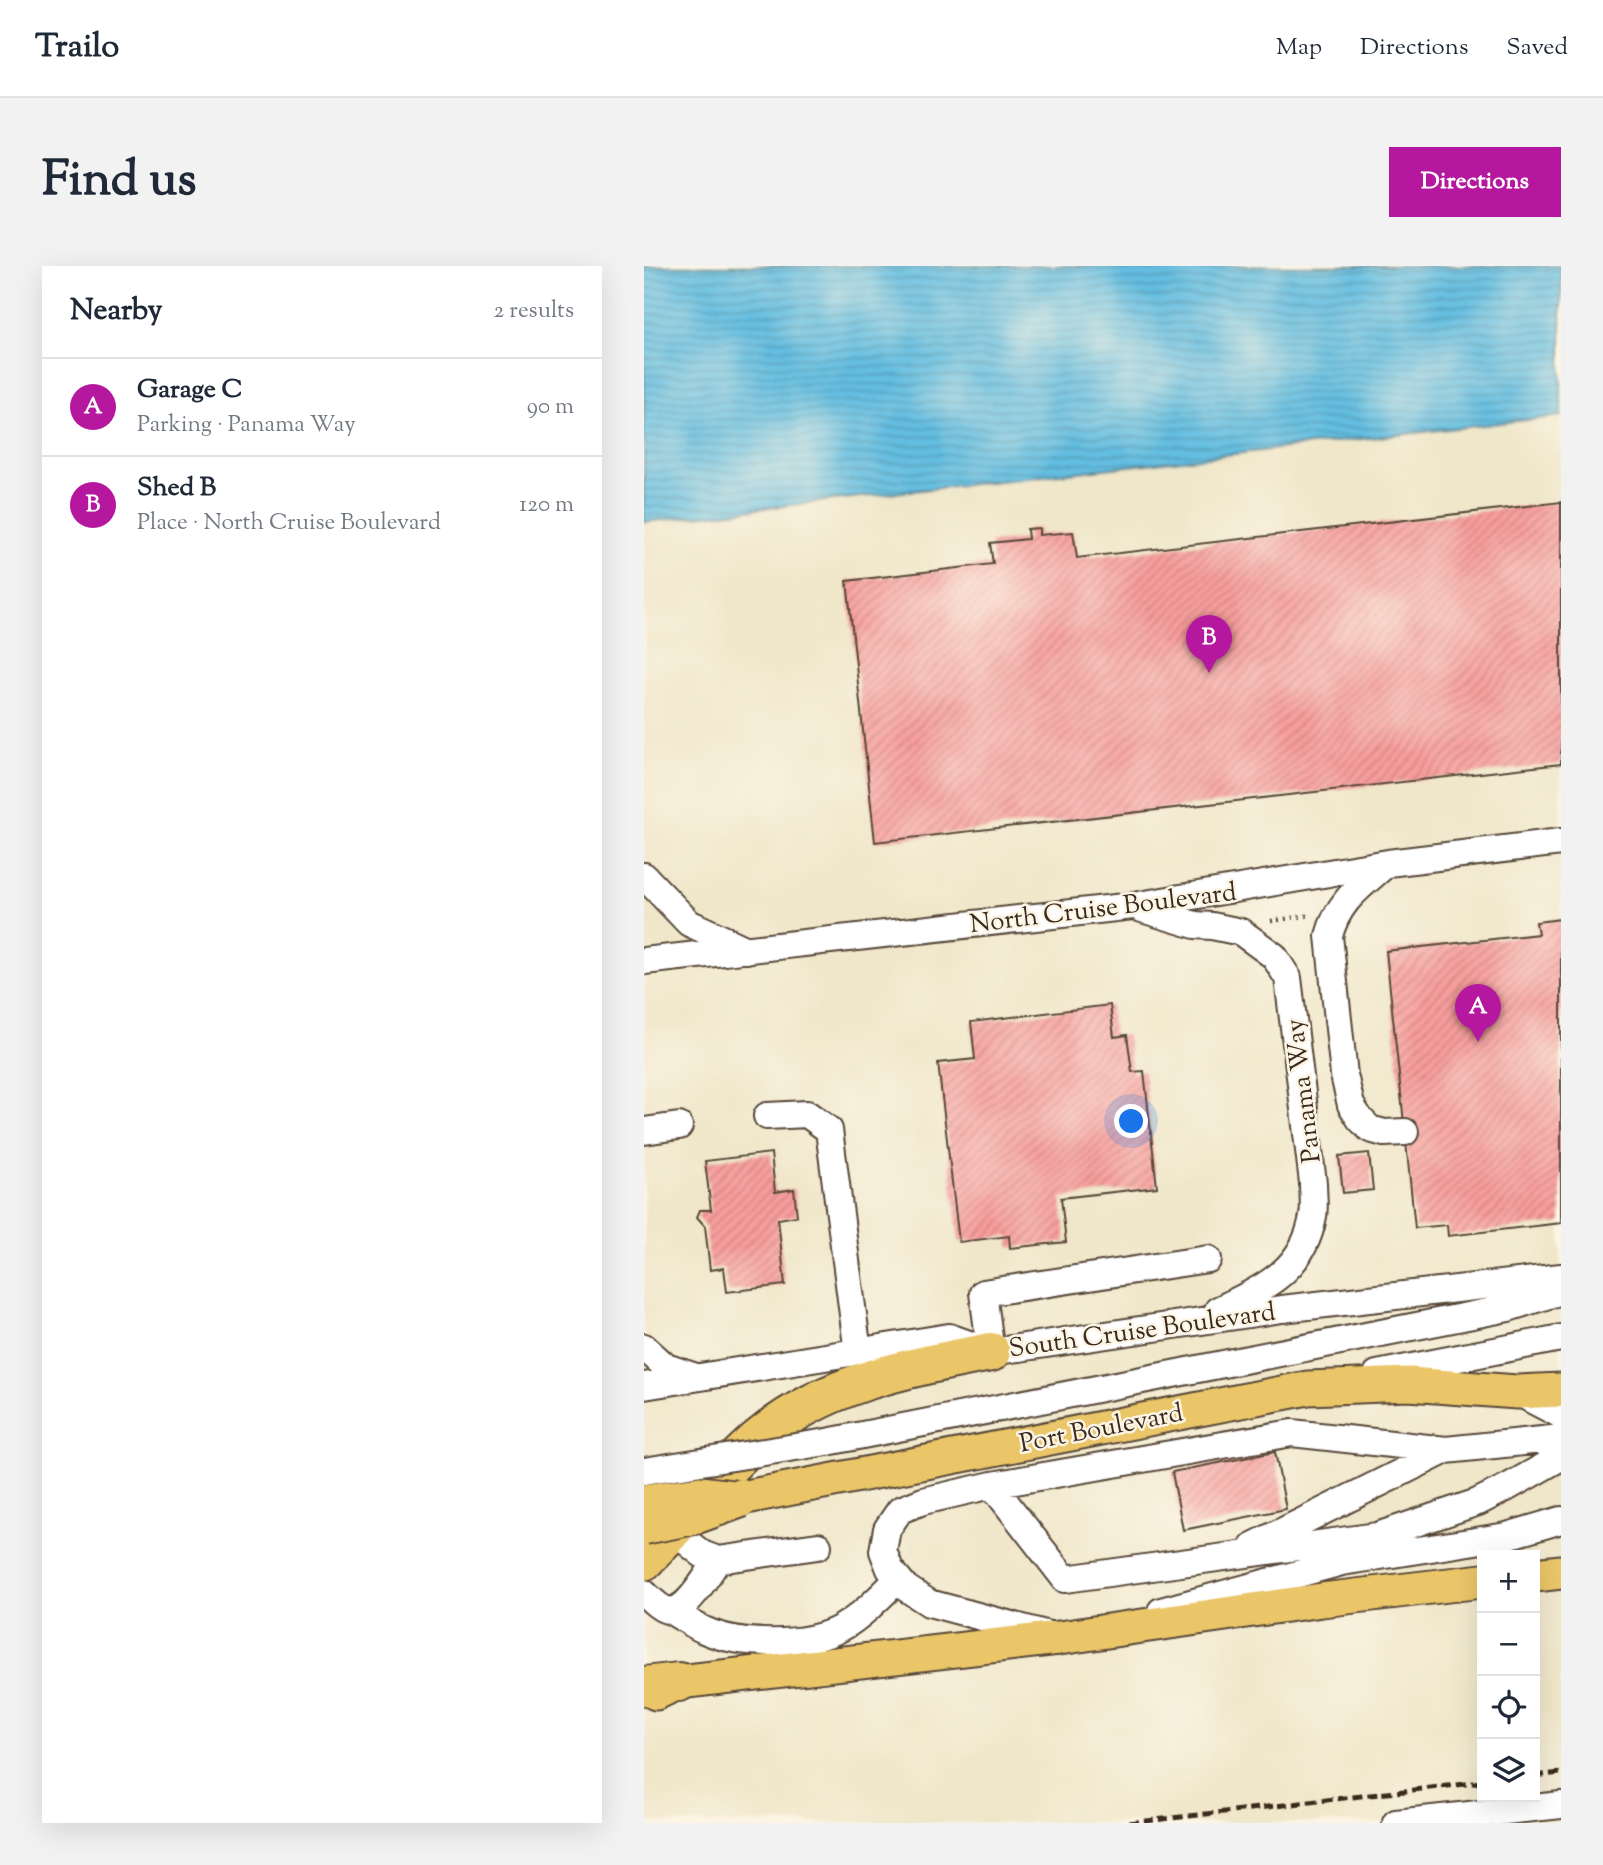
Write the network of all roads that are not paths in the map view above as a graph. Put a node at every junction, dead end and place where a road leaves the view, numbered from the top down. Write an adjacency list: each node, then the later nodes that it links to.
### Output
1 (1561, 842): 2 (street, North Cruise Boulevard)
2 (1388, 863): 4 (street, North Cruise Boulevard); 10 (street)
3 (644, 876): 5 (street)
4 (1133, 906): 5 (street, North Cruise Boulevard); 14 (street, Panama Way)
5 (748, 950): 6 (street, North Cruise Boulevard)
6 (648, 964)
7 (767, 1116): 18 (street)
8 (679, 1126): 9 (street)
9 (644, 1131)
10 (1405, 1132)
11 (1208, 1259): 17 (street)
12 (1561, 1277): 14 (street, South Cruise Boulevard)
13 (1561, 1292): 28 (street, bridge)
14 (1194, 1322): 17 (street, South Cruise Boulevard)
15 (1561, 1338): 21 (street)
16 (644, 1347): 19 (street)
17 (990, 1352): 18 (street, South Cruise Boulevard); 33 (highway)
18 (858, 1353): 19 (street, South Cruise Boulevard)
19 (699, 1378): 20 (street, South Cruise Boulevard)
20 (644, 1386)
21 (1308, 1388): 23 (main road, Port Boulevard); 30 (main road, Port Boulevard)
22 (1561, 1390): 23 (main road, Port Boulevard)
23 (1517, 1392): 24 (street)
24 (1561, 1415)
25 (1561, 1438): 26 (street)
26 (1446, 1450): 29 (street); 35 (street)
27 (1561, 1457): 35 (street)
28 (644, 1471)
29 (992, 1485): 35 (street); 40 (street)
30 (741, 1498): 31 (main road, Port Boulevard, bridge); 33 (highway, bridge)
31 (644, 1501)
32 (1561, 1520): 44 (street)
33 (658, 1527): 36 (street); 37 (highway)
34 (818, 1546): 36 (street)
35 (1232, 1556)
36 (718, 1560): 43 (street)
37 (644, 1561)
38 (1561, 1572): 39 (main road)
39 (1540, 1574)
40 (898, 1579): 43 (street); 44 (street)
41 (1477, 1582): 44 (main road)
42 (644, 1593): 43 (street)
43 (671, 1611)
44 (1059, 1638): 45 (main road)
45 (661, 1684): 46 (main road)
46 (644, 1699)
47 (1561, 1805): 48 (street)
48 (1396, 1823)

